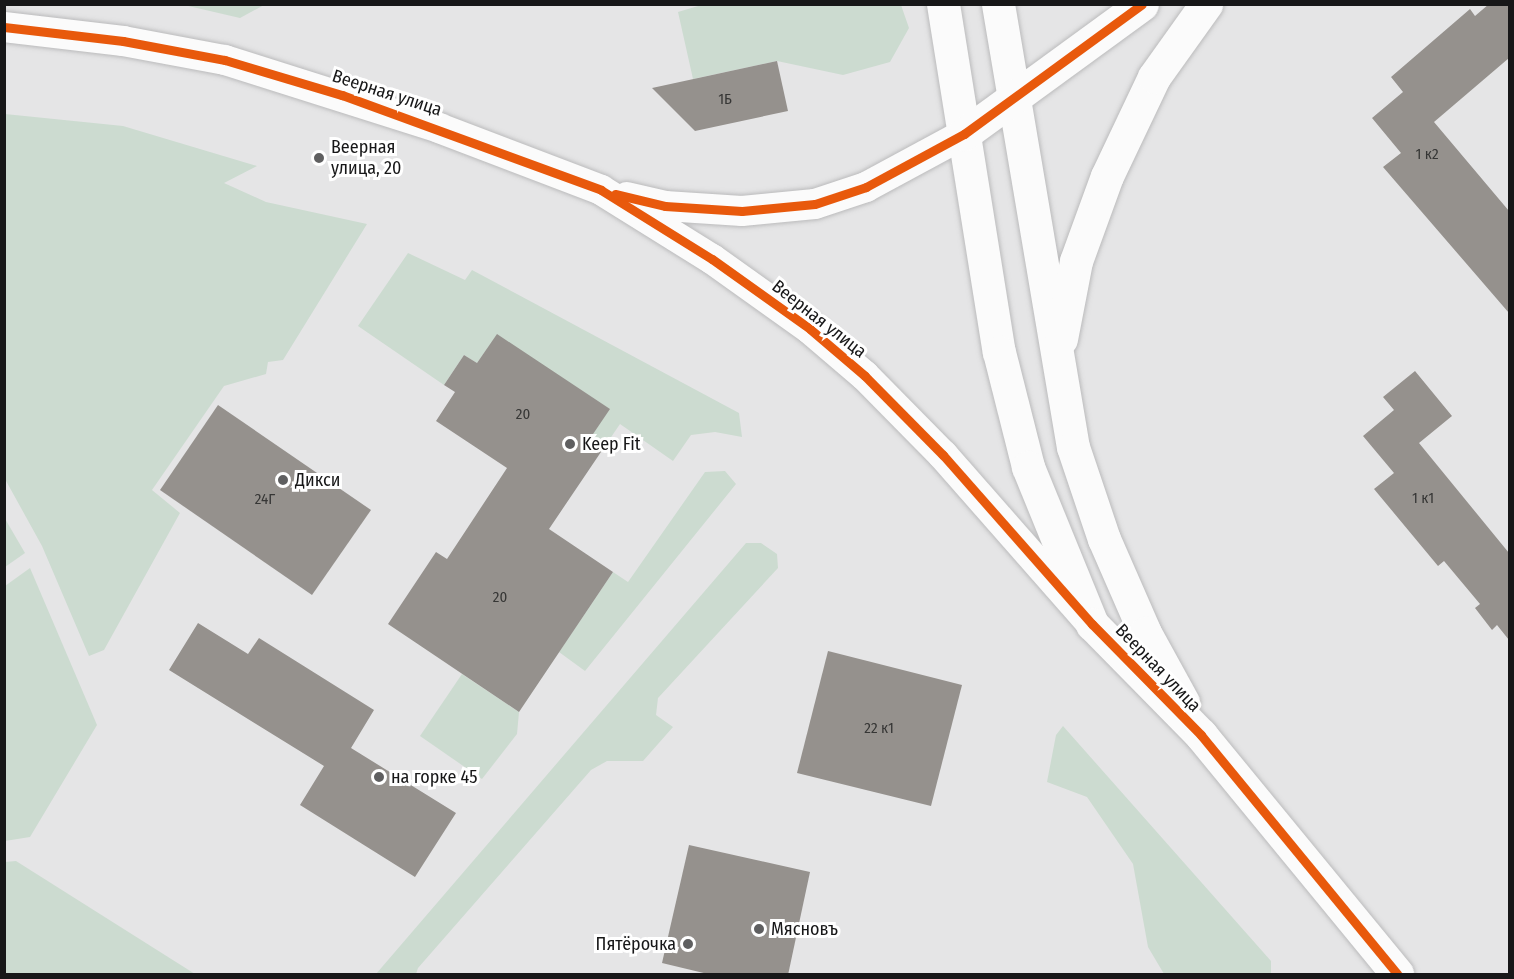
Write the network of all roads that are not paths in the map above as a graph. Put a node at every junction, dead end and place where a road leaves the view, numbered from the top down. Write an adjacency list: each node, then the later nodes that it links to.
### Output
1 (943, 4): 7 (street)
2 (998, 4): 6 (street)
3 (1142, 4): 6 (street)
4 (1206, 4): 9 (street)
5 (4, 27): 8 (street, Веерная улица)
6 (1014, 99): 7 (street); 9 (street)
7 (964, 134): 8 (street); 10 (street)
8 (601, 190): 10 (street, Веерная улица)
9 (1057, 361): 11 (street)
10 (1092, 624): 11 (street, Веерная улица)
11 (1201, 735): 12 (street, Веерная улица)
12 (1397, 975)

